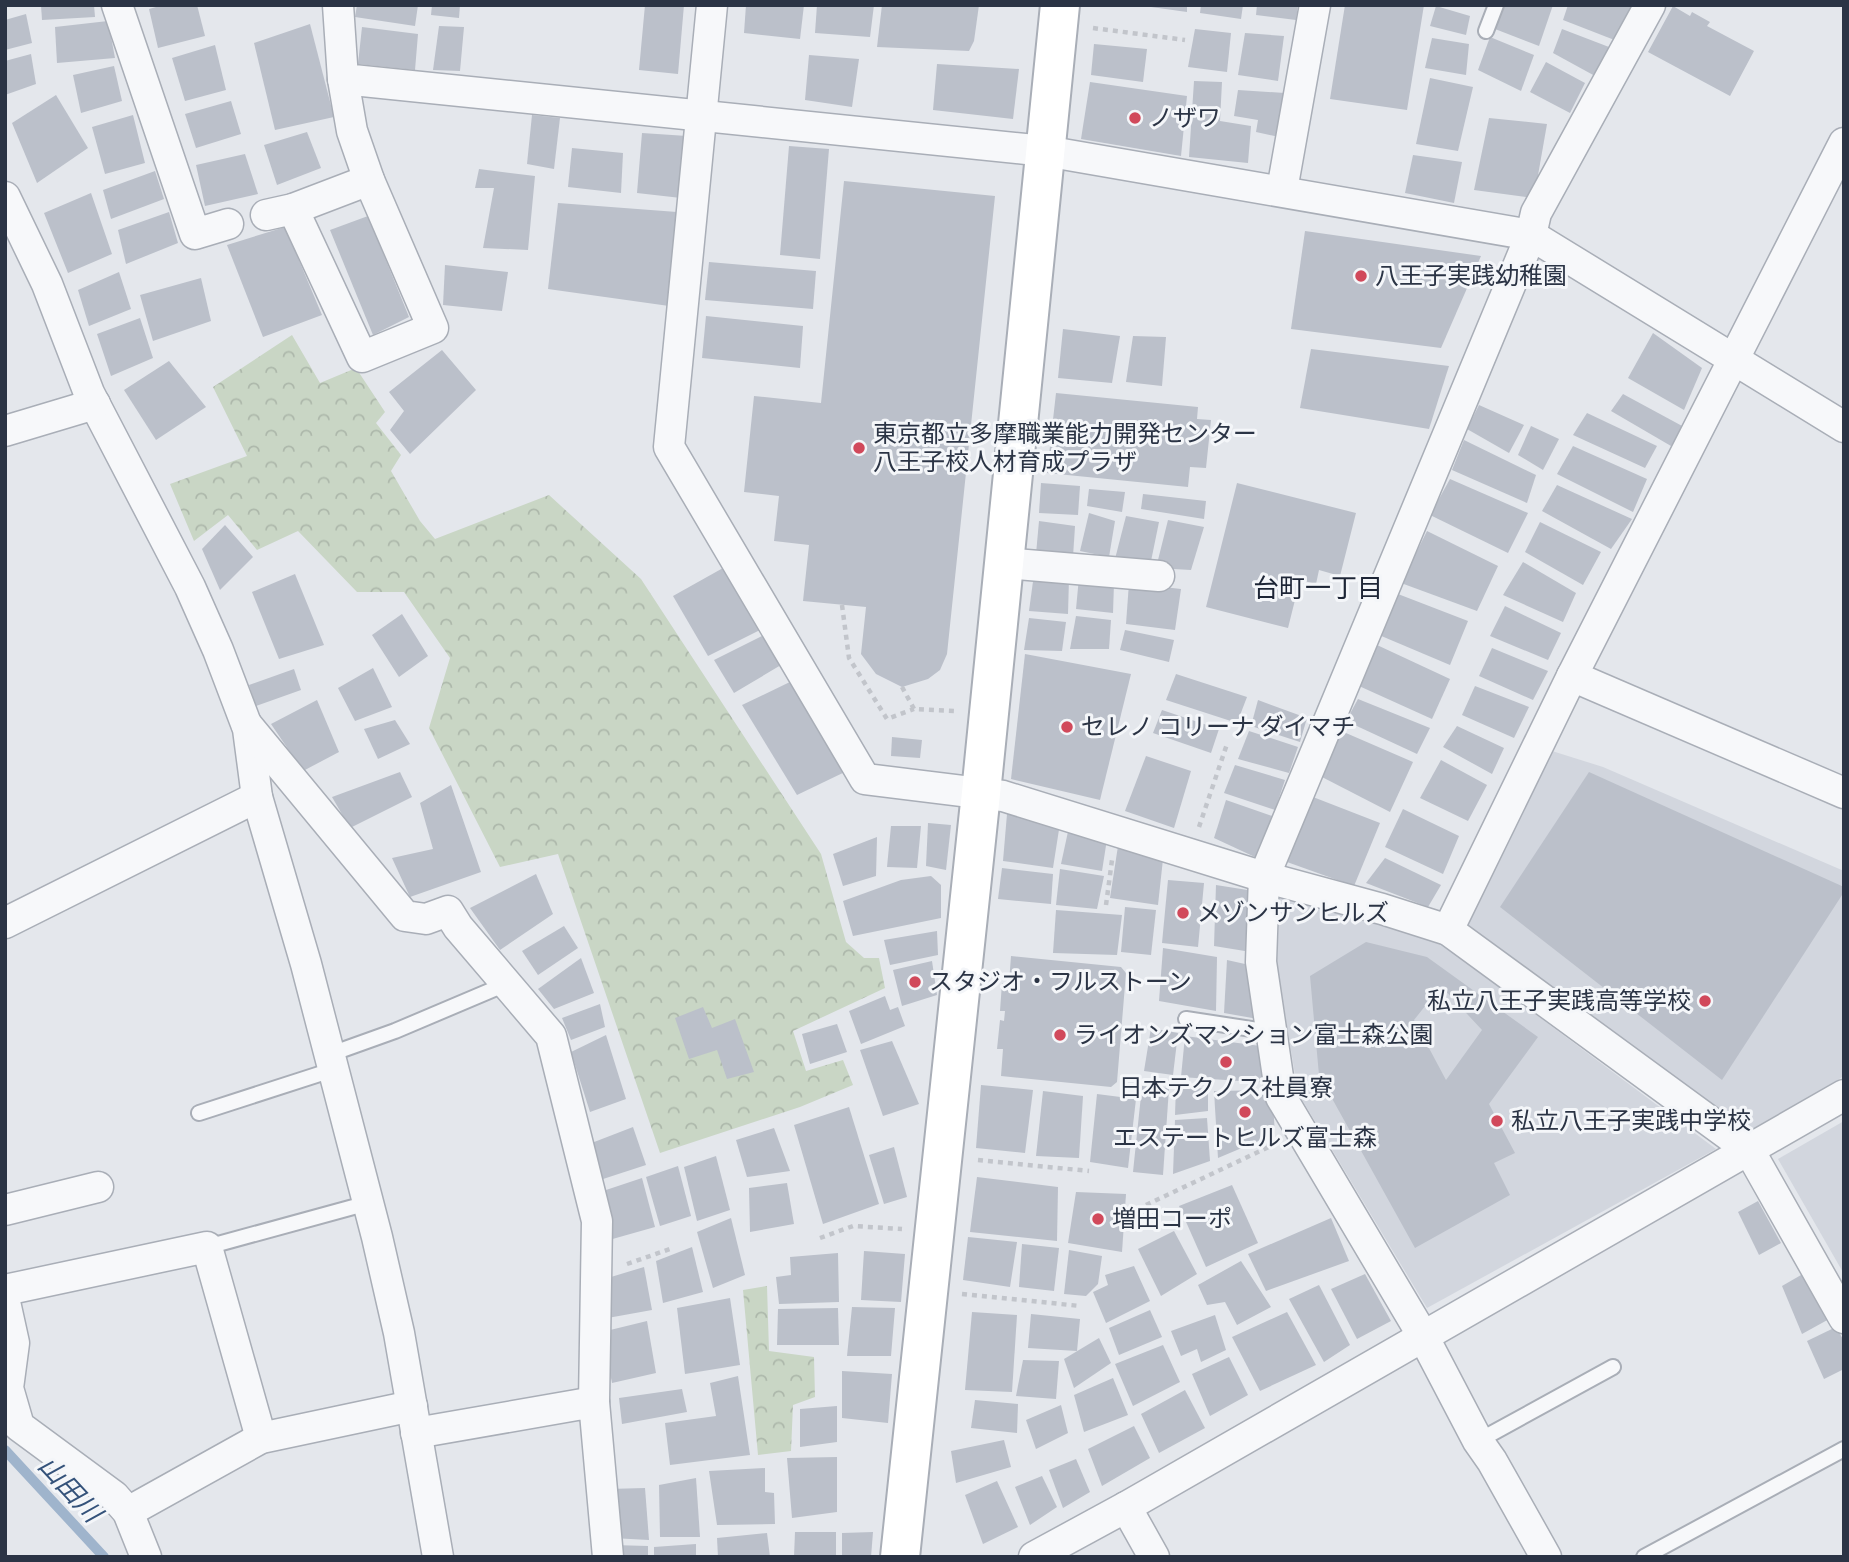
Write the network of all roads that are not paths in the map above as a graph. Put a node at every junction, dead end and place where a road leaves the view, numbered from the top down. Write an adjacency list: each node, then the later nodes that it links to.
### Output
1 (117, 5): 16 (street)
2 (338, 5): 9 (street)
3 (712, 5): 10 (street)
4 (1315, 5): 14 (street)
5 (1496, 5): 8 (lane)
6 (1650, 5): 18 (street)
7 (1059, 15): 12 (street)
8 (1486, 31)
9 (343, 79): 10 (street); 13 (street)
10 (701, 117): 12 (street); 27 (street)
11 (1844, 143): 19 (street)
12 (1045, 151): 14 (street); 23 (street)
13 (369, 180): 13 (street)
14 (1282, 190): 18 (street)
15 (5, 197): 17 (street)
16 (228, 224)
17 (13, 229): 20 (street)
18 (1531, 235): 19 (street); 30 (street)
19 (1733, 359): 21 (street); 25 (street)
20 (94, 404): 22 (street); 26 (street)
21 (1844, 427)
22 (5, 431)
23 (1004, 563): 24 (street); 27 (street)
24 (1159, 576)
25 (1572, 676): 28 (street); 32 (street)
26 (246, 724): 29 (street); 33 (street)
27 (981, 793): 30 (street); 59 (street)
28 (1844, 793)
29 (257, 797): 31 (street); 36 (street)
30 (1264, 877): 32 (street); 35 (street)
31 (5, 923)
32 (1448, 930): 39 (street)
33 (506, 984): 36 (lane); 49 (street)
34 (1186, 1019): 35 (lane)
35 (1272, 1032): 47 (street)
36 (330, 1062): 38 (lane); 41 (street)
37 (1844, 1095): 39 (street)
38 (199, 1114)
39 (1749, 1150): 46 (street); 47 (street)
40 (98, 1187): 42 (street)
41 (368, 1203): 43 (lane); 50 (street)
42 (5, 1210)
43 (207, 1247): 44 (street); 51 (street)
44 (5, 1290)
45 (5, 1303): 55 (street)
46 (1844, 1318)
47 (1423, 1336): 52 (street); 54 (street)
48 (1613, 1367): 52 (lane)
49 (594, 1402): 50 (street); 58 (street)
50 (414, 1419): 51 (street); 57 (street)
51 (261, 1438): 55 (street)
52 (1478, 1441): 62 (street)
53 (1844, 1448): 63 (lane)
54 (1126, 1507): 60 (street); 61 (street)
55 (128, 1512): 56 (street)
56 (146, 1557)
57 (438, 1557)
58 (608, 1557)
59 (900, 1557)
60 (1034, 1557)
61 (1154, 1557)
62 (1545, 1557)
63 (1644, 1557)

